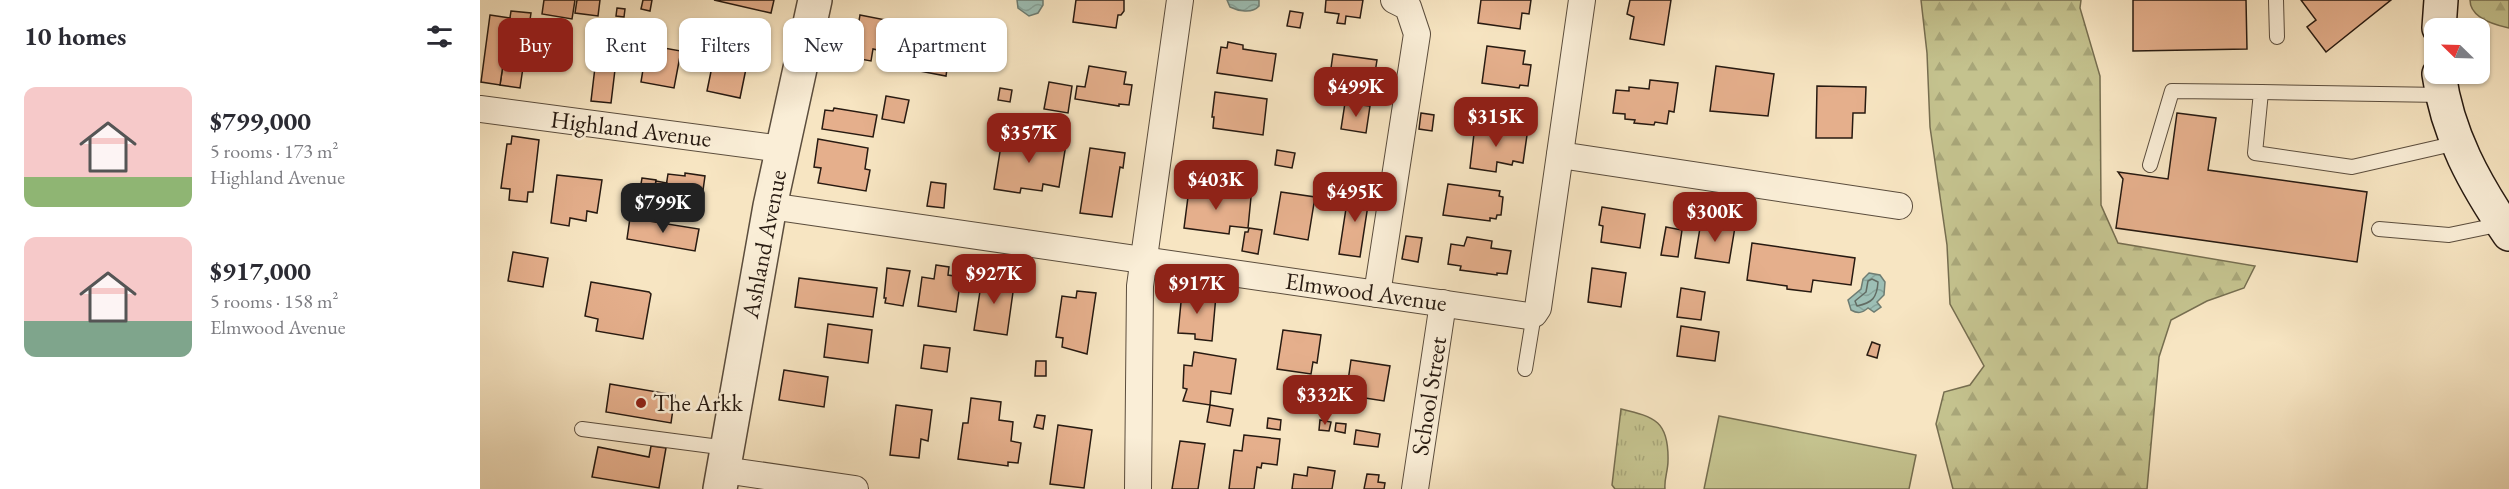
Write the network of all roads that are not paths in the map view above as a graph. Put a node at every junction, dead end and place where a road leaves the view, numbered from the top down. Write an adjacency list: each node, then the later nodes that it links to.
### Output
1 (815, 0): 13 (street, Ashland Avenue)
2 (1180, 0): 20 (street)
3 (1394, 0): 21 (street)
4 (1582, 0): 14 (street)
5 (2276, 0): 8 (lane)
6 (2441, 0): 7 (street)
7 (2440, 18)
8 (2277, 37)
9 (2441, 84): 10 (lane); 12 (street)
10 (2261, 92): 12 (lane); 15 (lane)
11 (480, 109): 13 (street, Highland Avenue)
12 (2457, 143): 19 (street)
13 (782, 149): 16 (street, Ashland Avenue)
14 (1560, 155): 17 (street); 23 (street)
15 (2150, 165)
16 (770, 206): 20 (street, Elmwood Avenue); 26 (street, Ashland Avenue)
17 (1899, 206)
18 (2379, 229): 19 (lane)
19 (2506, 229)
20 (1143, 260): 21 (street, Elmwood Avenue); 28 (street)
21 (1377, 294): 22 (street, Elmwood Avenue)
22 (1443, 303): 23 (street, Elmwood Avenue); 29 (street, School Street)
23 (1534, 314): 24 (lane)
24 (1525, 369)
25 (582, 429): 26 (lane)
26 (724, 469): 27 (street)
27 (855, 489)
28 (1138, 489)
29 (1415, 489)

